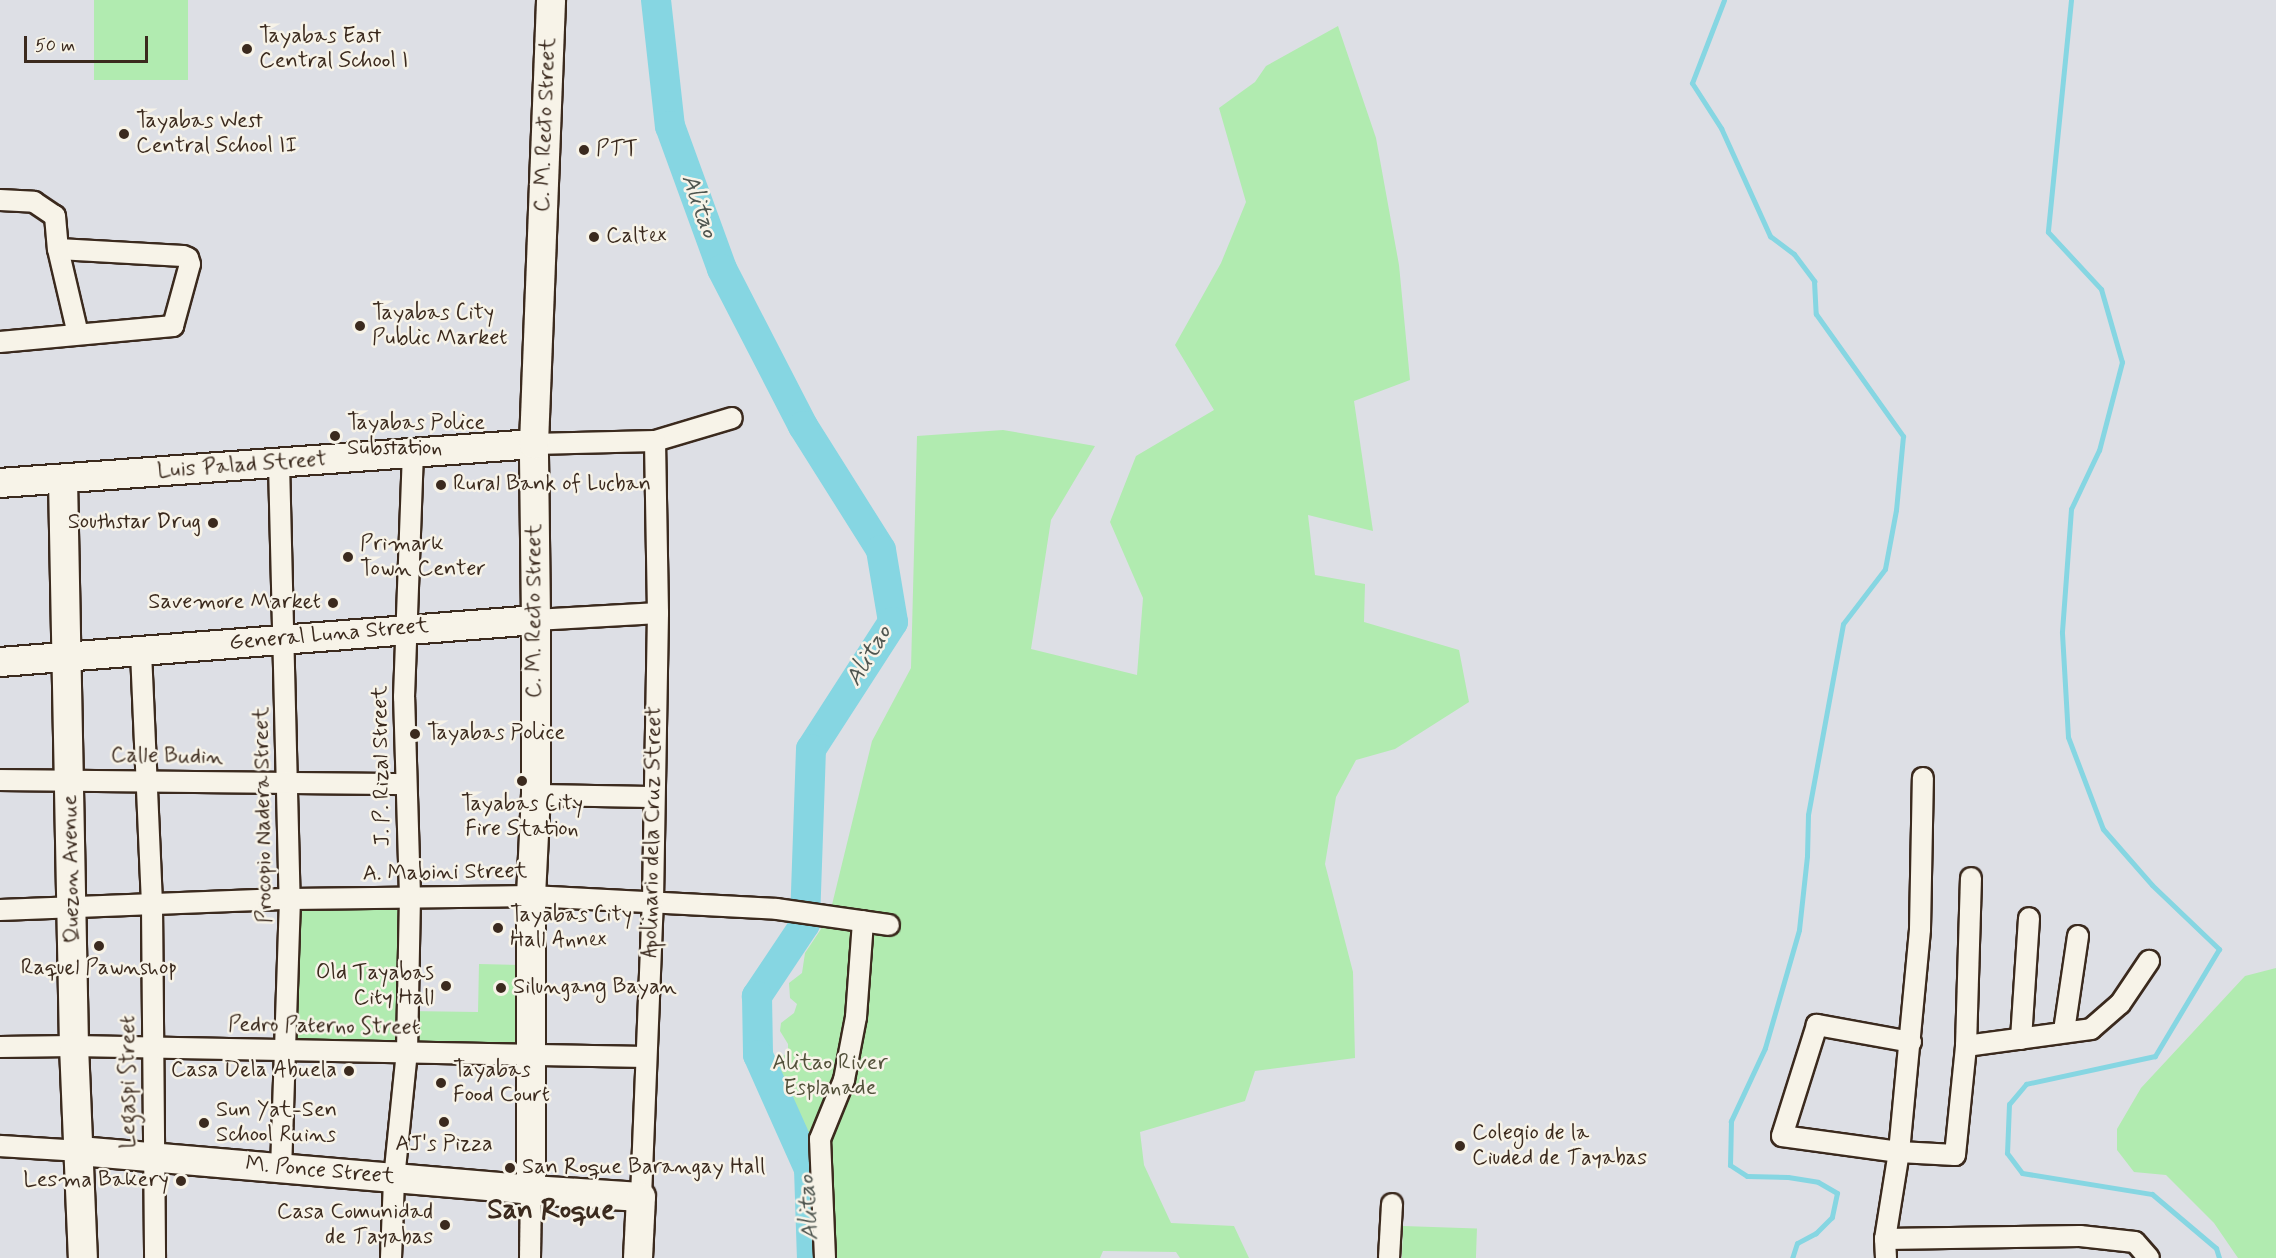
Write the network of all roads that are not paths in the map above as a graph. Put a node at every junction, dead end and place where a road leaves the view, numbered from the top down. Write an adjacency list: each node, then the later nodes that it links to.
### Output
1 (551, 0): 8 (main road, C. M. Recto Street)
2 (0, 200): 3 (street)
3 (58, 249): 4 (street); 4 (street)
4 (78, 334): 5 (street)
5 (0, 342)
6 (732, 418): 7 (street, Luis Palad Street)
7 (655, 441): 8 (street, Luis Palad Street); 13 (street, Apolinario dela Cruz Street)
8 (534, 444): 9 (main road, Luis Palad Street); 14 (main road, C. M. Recto Street)
9 (413, 453): 10 (main road, Luis Palad Street); 15 (street, J. P. Rizal Street)
10 (279, 463): 11 (main road, Luis Palad Street); 16 (street, Procopio Nadera Street)
11 (63, 479): 12 (main road, Luis Palad Street); 18 (main road, Quezon Avenue)
12 (0, 483)
13 (658, 613): 14 (street, General Luna Street); 27 (street, Apolinario dela Cruz Street)
14 (536, 620): 15 (main road, General Luna Street); 26 (main road, C. M. Recto Street)
15 (406, 628): 16 (main road, General Luna Street); 25 (street, J. P. Rizal Street)
16 (284, 638): 17 (main road, General Luna Street); 24 (street, Procopio Nadera Street)
17 (141, 652): 18 (main road, General Luna Street); 23 (street, Legaspi Street)
18 (67, 657): 19 (main road, General Luna Street); 22 (main road, Quezon Avenue)
19 (0, 663)
20 (1923, 778): 43 (street)
21 (0, 780): 22 (street, Calle Budin)
22 (71, 780): 23 (street, Calle Budin); 34 (main road, Quezon Avenue)
23 (147, 781): 24 (street, Calle Budin); 33 (street, Legaspi Street)
24 (289, 783): 25 (street, Calle Budin); 31 (street, Procopio Nadera Street)
25 (406, 784): 29 (street, J. P. Rizal Street)
26 (536, 795): 27 (street); 30 (main road, C. M. Recto Street)
27 (654, 797): 32 (street, Apolinario dela Cruz Street)
28 (1971, 878): 45 (street)
29 (410, 896): 30 (street, A. Mabini Street); 31 (street, A. Mabini Street); 49 (street, J. P. Rizal Street)
30 (531, 896): 32 (street, A. Mabini Street); 50 (main road, C. M. Recto Street)
31 (290, 899): 33 (street, A. Mabini Street); 48 (street, Procopio Nadera Street)
32 (653, 900): 37 (street, A. Mabini Street); 51 (street, Apolinario dela Cruz Street)
33 (152, 906): 34 (street, A. Mabini Street); 47 (street, Legaspi Street)
34 (72, 909): 35 (street, A. Mabini Street); 44 (main road, Quezon Avenue)
35 (0, 910)
36 (2029, 918): 42 (street)
37 (863, 921): 38 (street, A. Mabini Street); 67 (street)
38 (889, 925)
39 (2078, 936): 41 (street)
40 (2149, 961): 41 (street)
41 (2064, 1031): 42 (street)
42 (2021, 1039): 45 (street)
43 (1911, 1042): 54 (street); 54 (street)
44 (74, 1046): 46 (street, Pedro Paterno Street); 47 (street, Pedro Paterno Street); 53 (main road, Quezon Avenue)
45 (1966, 1046): 54 (street)
46 (0, 1047)
47 (154, 1048): 48 (street, Pedro Paterno Street); 55 (street, Legaspi Street)
48 (285, 1050): 49 (street, Pedro Paterno Street); 56 (street, Procopio Nadera Street)
49 (407, 1052): 50 (street, Pedro Paterno Street); 57 (street, J. P. Rizal Street)
50 (532, 1055): 51 (street, Pedro Paterno Street); 58 (main road, C. M. Recto Street)
51 (646, 1057): 59 (street, Apolinario dela Cruz Street)
52 (0, 1146): 53 (street, M. Ponce Street)
53 (79, 1151): 55 (main road, M. Ponce Street); 62 (main road, Quezon Avenue)
54 (1899, 1152): 61 (street)
55 (154, 1158): 56 (main road, M. Ponce Street); 63 (street, Legaspi Street)
56 (281, 1167): 57 (main road, M. Ponce Street)
57 (394, 1179): 58 (main road, M. Ponce Street); 64 (street, J. P. Rizal Street)
58 (531, 1190): 59 (main road, M. Ponce Street); 65 (street, C. M. Recto Street)
59 (641, 1197): 66 (main road, Apolinario dela Cruz Street)
60 (1392, 1204): 68 (street)
61 (1886, 1249): 69 (street)
62 (83, 1258)
63 (155, 1258)
64 (391, 1258)
65 (530, 1258)
66 (638, 1258)
67 (825, 1258)
68 (1389, 1258)
69 (2149, 1258)

